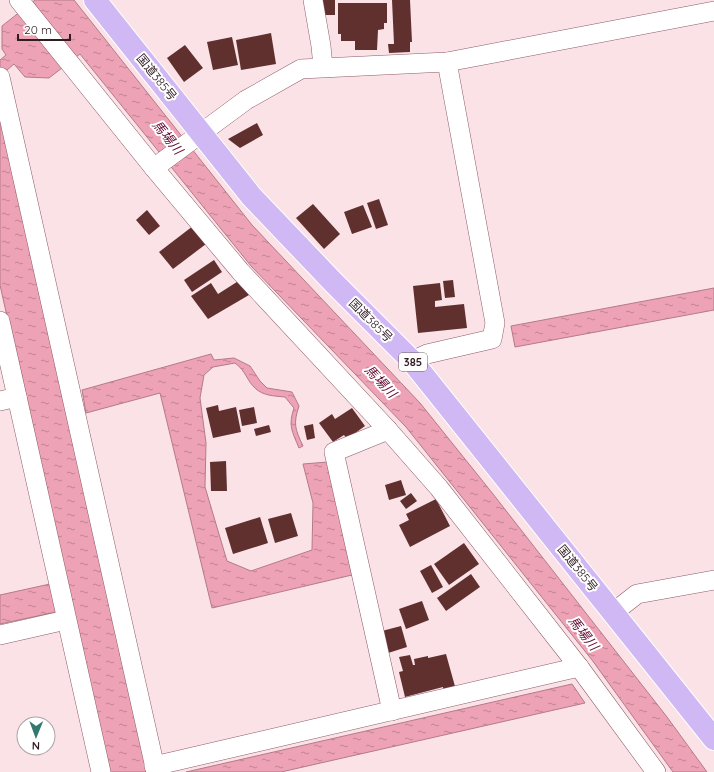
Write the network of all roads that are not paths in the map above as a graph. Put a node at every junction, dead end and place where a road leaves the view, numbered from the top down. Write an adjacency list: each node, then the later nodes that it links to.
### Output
1 (95, 0): 8 (highway, 国道385号 / 385)
2 (312, 0): 6 (street)
3 (21, 2): 9 (street)
4 (714, 11): 5 (street)
5 (447, 62): 6 (street); 11 (street)
6 (323, 67): 8 (street)
7 (0, 78): 21 (street)
8 (196, 137): 9 (street); 11 (highway, 国道385号 / 385)
9 (157, 166): 13 (street)
10 (0, 321): 12 (street)
11 (412, 361): 15 (highway, 国道385号 / 385)
12 (9, 399): 16 (street)
13 (388, 430): 18 (street); 19 (street)
14 (714, 580): 15 (street)
15 (614, 612): 20 (highway, 国道385号 / 385)
16 (66, 620): 17 (street); 22 (street)
17 (0, 635)
18 (579, 667): 19 (street); 23 (street)
19 (392, 711): 21 (street)
20 (714, 739)
21 (155, 769)
22 (101, 772)
23 (656, 772)

